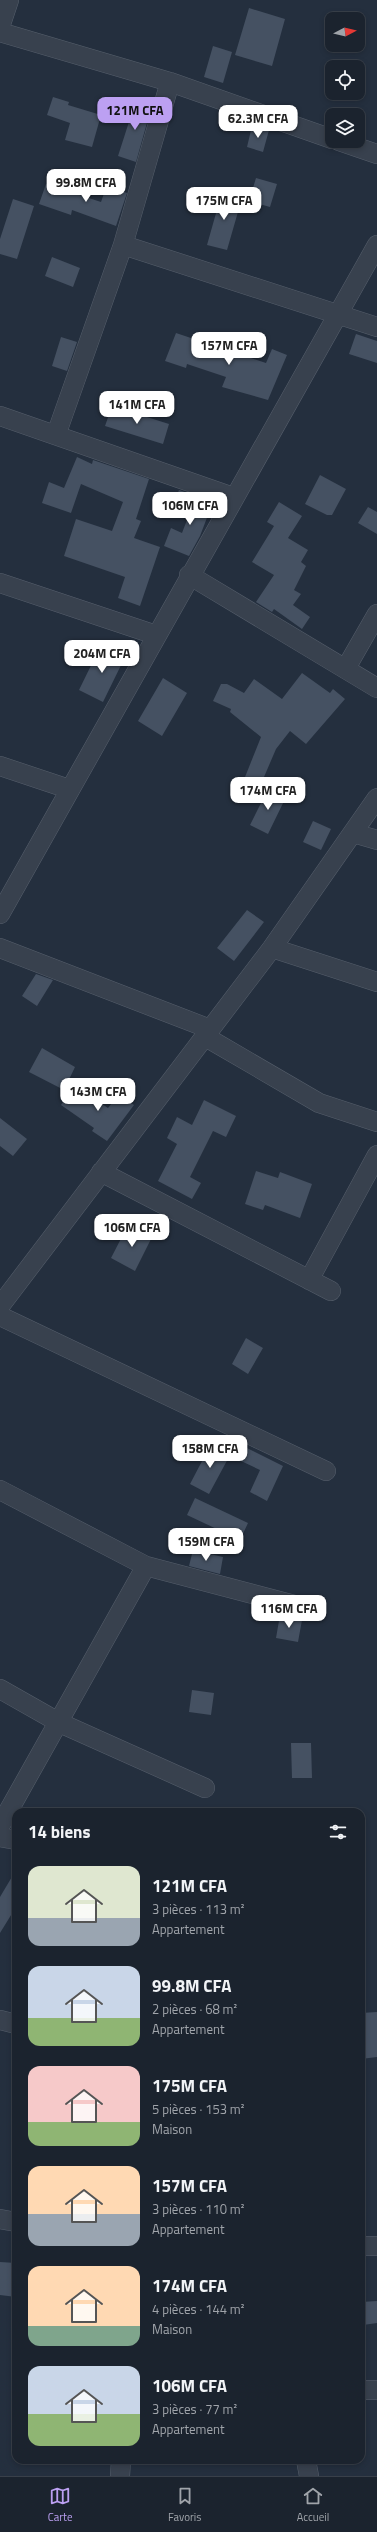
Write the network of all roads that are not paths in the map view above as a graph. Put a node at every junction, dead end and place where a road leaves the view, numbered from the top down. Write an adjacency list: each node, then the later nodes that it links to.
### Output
1 (9, 0): 2 (street)
2 (0, 27)
3 (0, 32): 4 (street)
4 (170, 82): 5 (street); 8 (street)
5 (325, 137)
6 (359, 148): 7 (street)
7 (377, 154)
8 (123, 244): 10 (street); 13 (street)
9 (377, 245): 10 (street)
10 (338, 314): 11 (street); 14 (street)
11 (377, 327)
12 (0, 416): 13 (street)
13 (56, 435): 14 (street)
14 (233, 497): 15 (street)
15 (189, 575): 18 (street); 19 (street)
16 (0, 583): 18 (street)
17 (377, 614): 19 (street)
18 (156, 635): 22 (street)
19 (346, 668): 20 (street)
20 (377, 688)
21 (0, 766): 22 (street)
22 (69, 789): 26 (street)
23 (377, 798): 24 (street)
24 (353, 833): 25 (street); 28 (street)
25 (377, 840)
26 (0, 914)
27 (0, 948): 30 (street)
28 (272, 948): 29 (street); 30 (street)
29 (377, 982)
30 (207, 1033): 31 (street); 33 (street)
31 (377, 1122)
32 (377, 1155): 34 (street)
33 (101, 1172): 34 (street); 36 (street)
34 (309, 1280): 35 (street)
35 (331, 1291)
36 (0, 1306)
37 (0, 1316): 38 (street)
38 (326, 1471)
39 (0, 1490): 40 (street)
40 (146, 1566): 41 (street); 43 (street)
41 (302, 1607)
42 (0, 1689): 43 (street)
43 (60, 1723): 44 (street); 45 (street)
44 (205, 1788)
45 (0, 1826)
46 (0, 1837): 47 (street)
47 (12, 1839)
48 (0, 2020): 49 (street)
49 (12, 2023)
50 (0, 2219): 51 (street)
51 (12, 2221)
52 (365, 2246): 53 (street)
53 (377, 2246)
54 (121, 2464): 56 (street)
55 (307, 2464): 57 (street)
56 (120, 2476)
57 (309, 2476)

